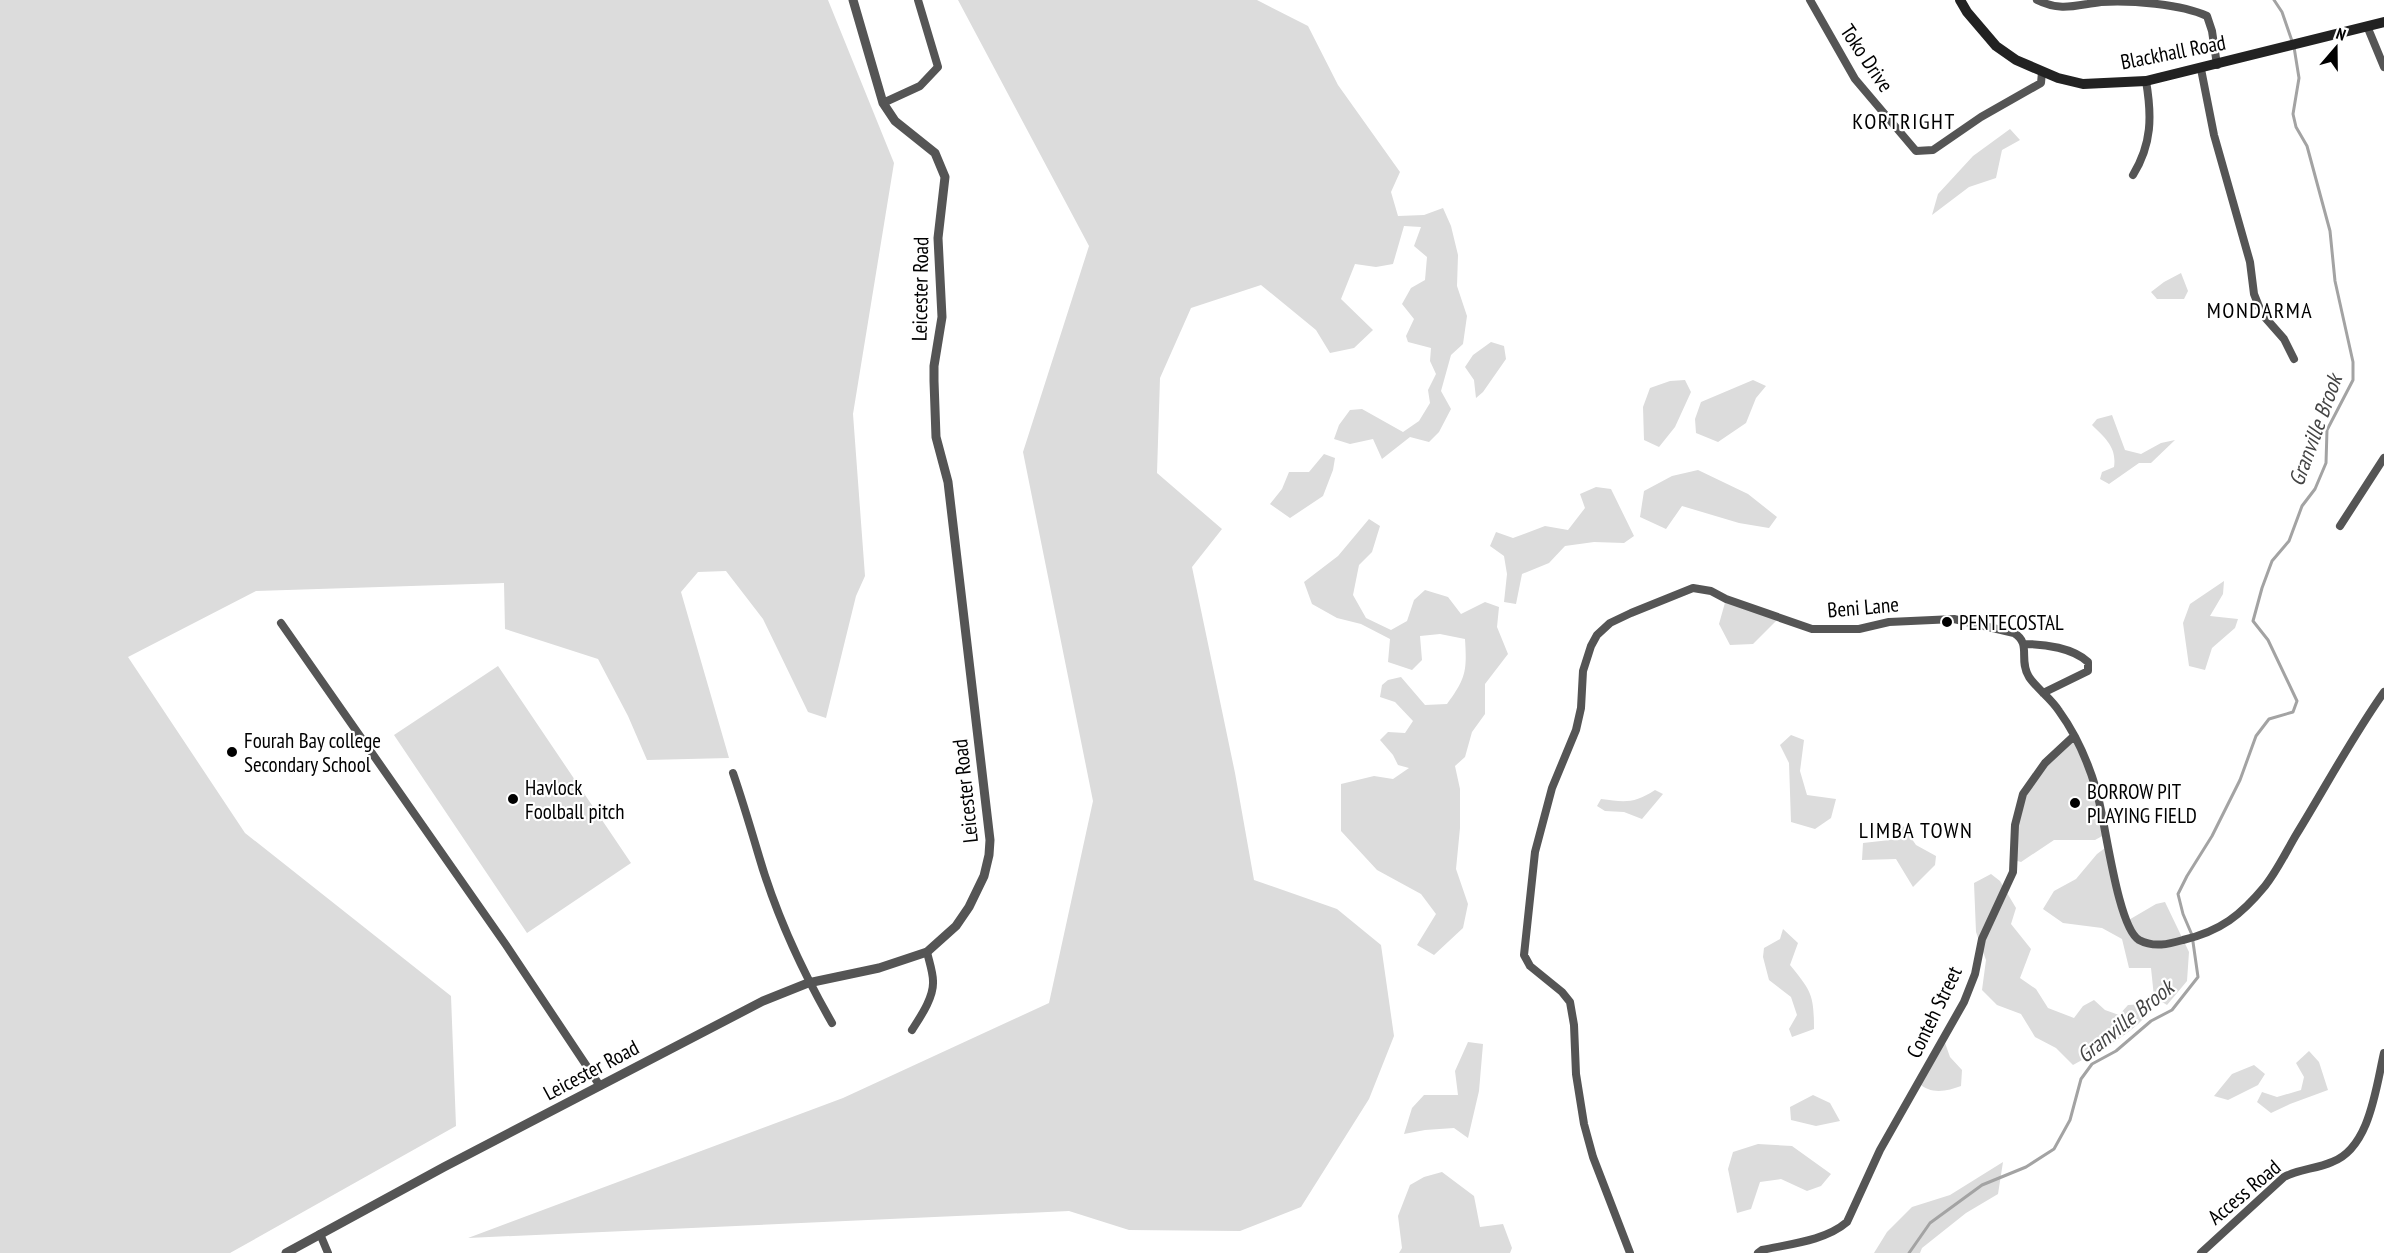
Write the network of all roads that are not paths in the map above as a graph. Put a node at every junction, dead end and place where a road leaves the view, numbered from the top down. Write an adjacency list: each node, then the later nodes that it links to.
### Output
1 (853, 0): 13 (street, Leicester Road)
2 (918, 0): 13 (street)
3 (1810, 0): 11 (street, Toko Drive)
4 (1960, 0): 11 (main road, Blackhall Road)
5 (2037, 0): 8 (street)
6 (2384, 22): 7 (main road, Blackhall Road)
7 (2367, 26): 8 (main road, Blackhall Road); 9 (street)
8 (2217, 65): 10 (main road, Blackhall Road)
9 (2384, 67)
10 (2201, 69): 12 (main road, Blackhall Road); 15 (street)
11 (2042, 72): 12 (main road, Blackhall Road)
12 (2146, 81): 14 (street)
13 (883, 103): 24 (street, Leicester Road)
14 (2133, 175)
15 (2294, 359)
16 (2384, 459): 17 (street)
17 (2340, 526)
18 (281, 623): 29 (street)
19 (2025, 644): 21 (street); 21 (street); 34 (street, Beni Lane)
20 (2384, 692): 22 (street)
21 (2043, 693): 22 (street)
22 (2074, 736): 31 (street, Conteh Street)
23 (733, 773): 25 (street)
24 (927, 952): 25 (street, Leicester Road); 27 (street)
25 (808, 983): 26 (street); 29 (street, Leicester Road)
26 (832, 1023)
27 (912, 1030)
28 (2384, 1053): 35 (street, Access Road)
29 (600, 1086): 30 (street, Leicester Road)
30 (320, 1234): 32 (street, Leicester Road); 33 (street)
31 (1760, 1251)
32 (286, 1253)
33 (328, 1253)
34 (1630, 1253)
35 (2201, 1253)

